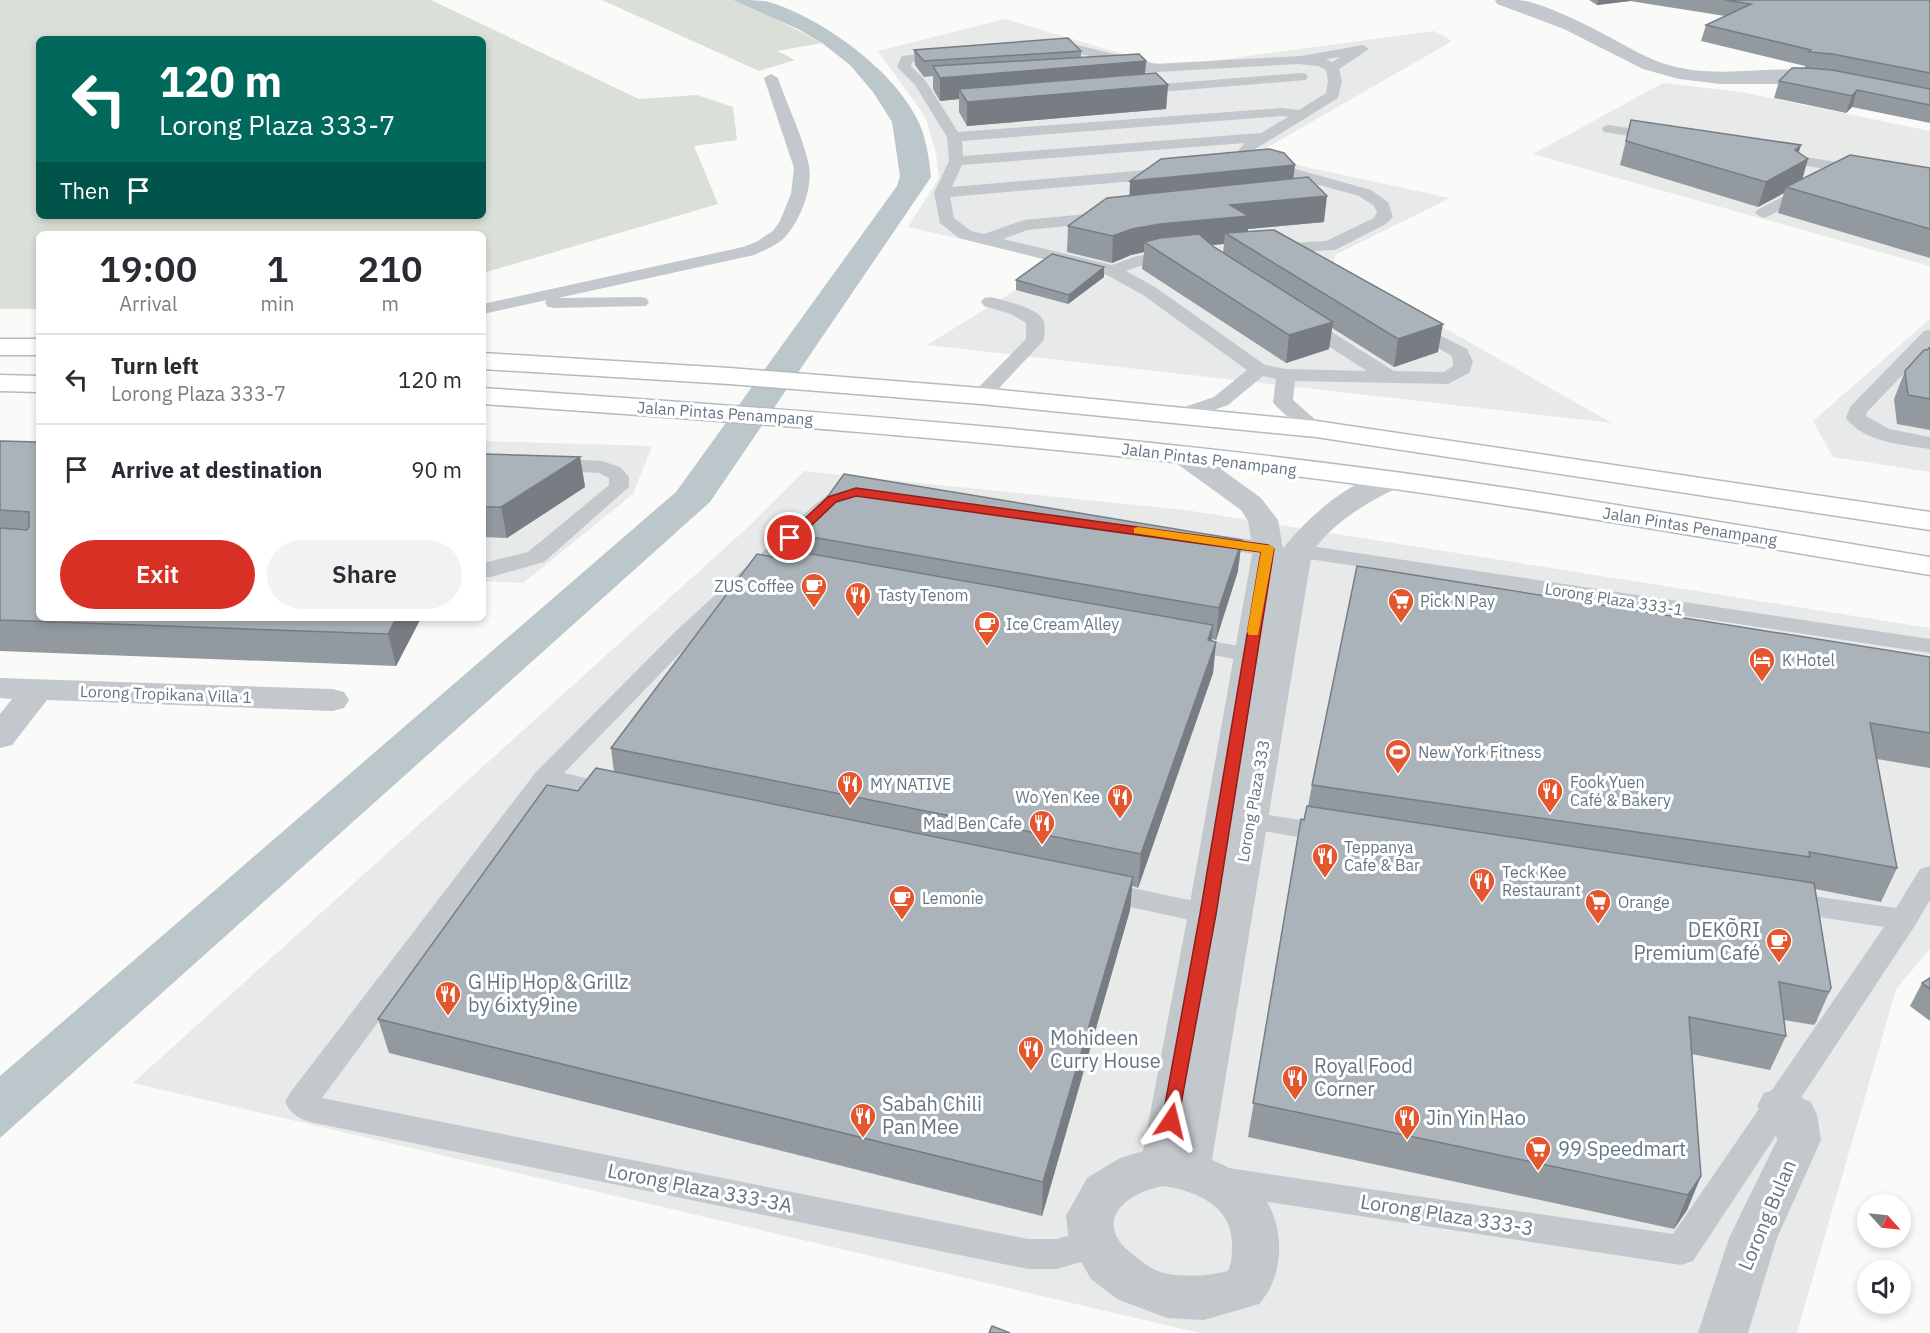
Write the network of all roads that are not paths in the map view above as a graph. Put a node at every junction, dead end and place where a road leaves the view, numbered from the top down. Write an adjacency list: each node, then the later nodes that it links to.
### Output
1 (1503, 0): 9 (street)
2 (1032, 45): 5 (lane)
3 (959, 51): 14 (lane)
4 (1298, 60): 5 (lane); 7 (lane); 7 (lane)
5 (1155, 68): 6 (lane)
6 (1108, 70)
7 (1333, 71): 10 (lane); 11 (lane)
8 (771, 78): 36 (lane)
9 (1840, 80)
10 (1119, 92)
11 (1301, 114): 13 (lane); 14 (lane)
12 (1610, 129): 15 (lane)
13 (1265, 137): 17 (lane); 18 (lane)
14 (954, 138): 17 (lane)
15 (1670, 138)
16 (1757, 153): 20 (lane)
17 (956, 161): 24 (lane)
18 (1249, 162): 19 (lane); 23 (lane)
19 (1230, 165)
20 (1845, 169): 22 (lane); 26 (lane)
21 (1189, 172): 24 (lane)
22 (1879, 174)
23 (1349, 189): 25 (lane); 29 (lane)
24 (942, 193): 28 (lane)
25 (1311, 195)
26 (1763, 213)
27 (1125, 215): 28 (lane)
28 (987, 239): 33 (lane)
29 (1299, 248): 30 (lane); 32 (lane)
30 (1255, 249)
31 (1190, 254): 33 (lane)
32 (1308, 266)
33 (1113, 271): 44 (lane)
34 (640, 302): 36 (lane)
35 (990, 302): 52 (lane)
36 (501, 303): 37 (lane)
37 (486, 308)
38 (1289, 313): 46 (lane)
39 (1397, 318): 46 (lane)
40 (1930, 335): 55 (lane)
41 (0, 347): 42 (main road)
42 (36, 347)
43 (486, 361): 52 (main road)
44 (1259, 370): 45 (lane); 53 (lane)
45 (1286, 375): 46 (lane); 54 (lane)
46 (1389, 376)
47 (0, 383): 48 (main road)
48 (36, 386)
49 (36, 386): 50 (street)
50 (0, 389)
51 (486, 396): 56 (main road, Jalan Pintas Penampang)
52 (981, 396): 53 (main road)
53 (1180, 415): 54 (main road)
54 (1316, 429): 60 (main road)
55 (1930, 443)
56 (1186, 457): 58 (main road, Jalan Pintas Penampang); 62 (street, Lorong Plaza 333)
57 (486, 461): 64 (lane)
58 (1391, 480): 62 (street, Lorong Plaza 333); 63 (main road, Jalan Pintas Penampang)
59 (856, 492): 72 (lane)
60 (1930, 521)
61 (1186, 537): 62 (lane, Lorong Plaza 333-1)
62 (1283, 550): 66 (lane, Lorong Plaza 333-1); 67 (street, Lorong Plaza 333); 74 (street, Lorong Plaza 333)
63 (1930, 566)
64 (486, 570)
65 (1168, 639): 67 (lane)
66 (1930, 646)
67 (1250, 655): 79 (street, Lorong Plaza 333)
68 (0, 688): 69 (street, Lorong Tropikana Villa 1)
69 (38, 689): 70 (street, Lorong Tropikana Villa 1); 71 (street)
70 (332, 700)
71 (0, 737)
72 (545, 778): 73 (lane); 83 (lane, Lorong Plaza 333-3A)
73 (638, 797)
74 (1249, 821): 75 (lane); 82 (street, Lorong Plaza 333)
75 (1354, 837)
76 (1930, 876): 80 (lane)
77 (1080, 887): 79 (lane)
78 (1763, 899): 80 (lane)
79 (1208, 914): 82 (street, Lorong Plaza 333)
80 (1904, 920): 81 (lane)
81 (1779, 1106): 82 (lane, Lorong Plaza 333-3); 84 (street, Lorong Bulan)
82 (1188, 1172): 83 (street); 83 (street)
83 (1089, 1245)
84 (1723, 1333)

